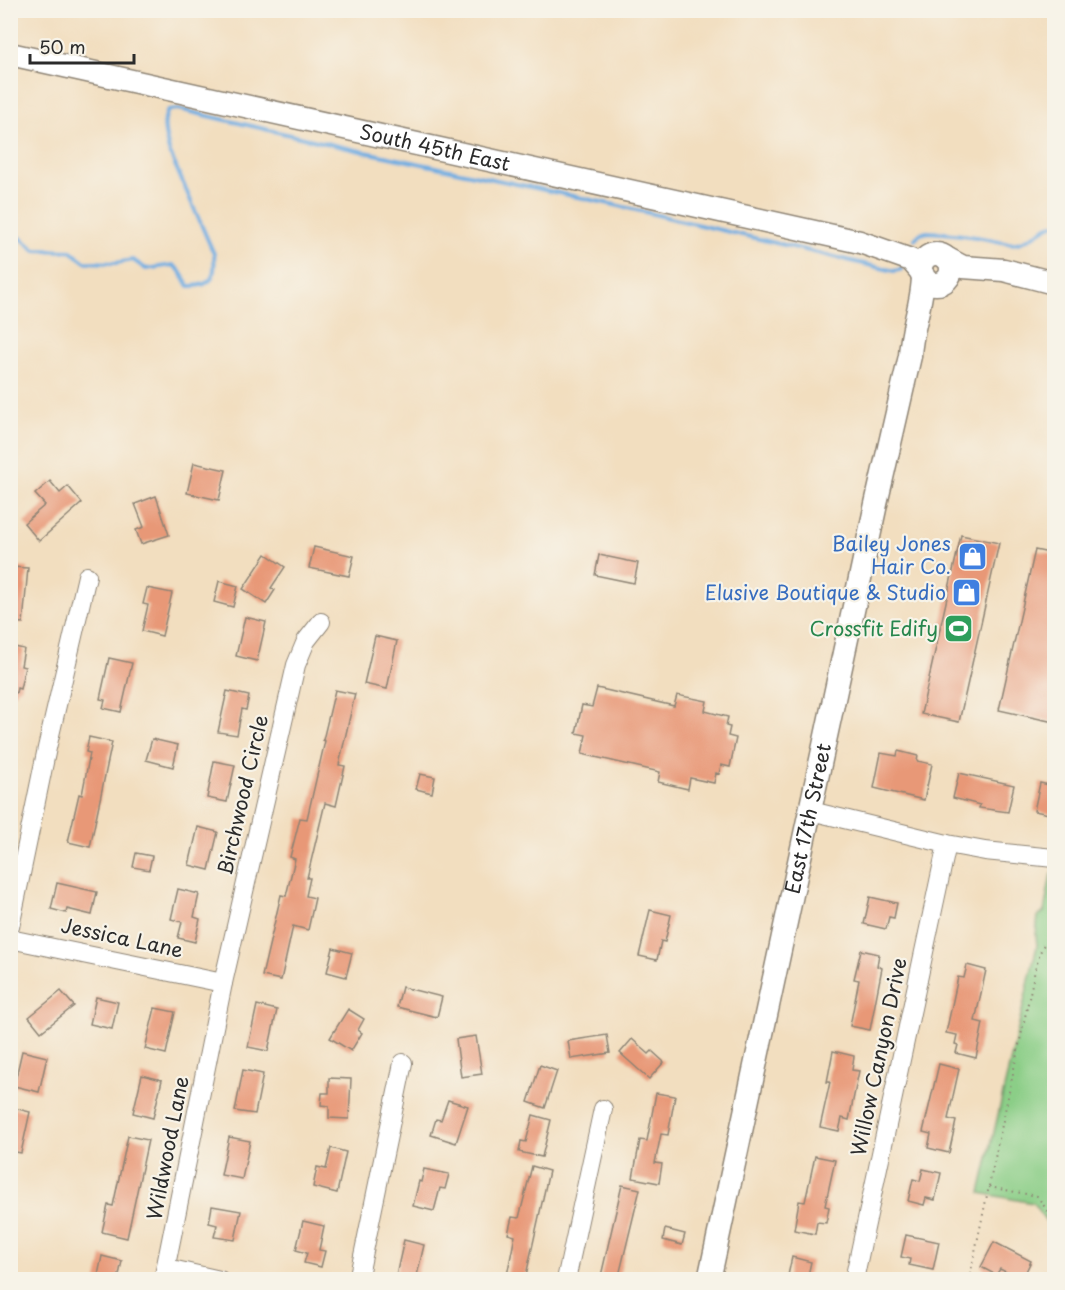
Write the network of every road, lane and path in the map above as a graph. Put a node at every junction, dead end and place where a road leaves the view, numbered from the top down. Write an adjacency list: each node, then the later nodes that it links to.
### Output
1 (10, 54): 2 (main road, South 45th East)
2 (935, 271): 3 (main road, South 45th East); 6 (main road, East 17th Street)
3 (1054, 284)
4 (87, 576): 9 (street)
5 (321, 622): 12 (street, Birchwood Circle)
6 (811, 811): 7 (street); 21 (main road, East 17th Street)
7 (947, 844): 8 (street); 22 (street, Willow Canyon Drive)
8 (1054, 858)
9 (10, 927)
10 (1054, 934): 15 (path)
11 (10, 939): 12 (street, Jessica Lane)
12 (223, 983): 17 (street, Wildwood Lane)
13 (403, 1063): 19 (street)
14 (603, 1108): 20 (street)
15 (988, 1187): 16 (path); 23 (path)
16 (1054, 1220)
17 (165, 1274): 18 (street, Wildwood Lane)
18 (220, 1280)
19 (358, 1280)
20 (566, 1280)
21 (709, 1280)
22 (854, 1280)
23 (969, 1280)

